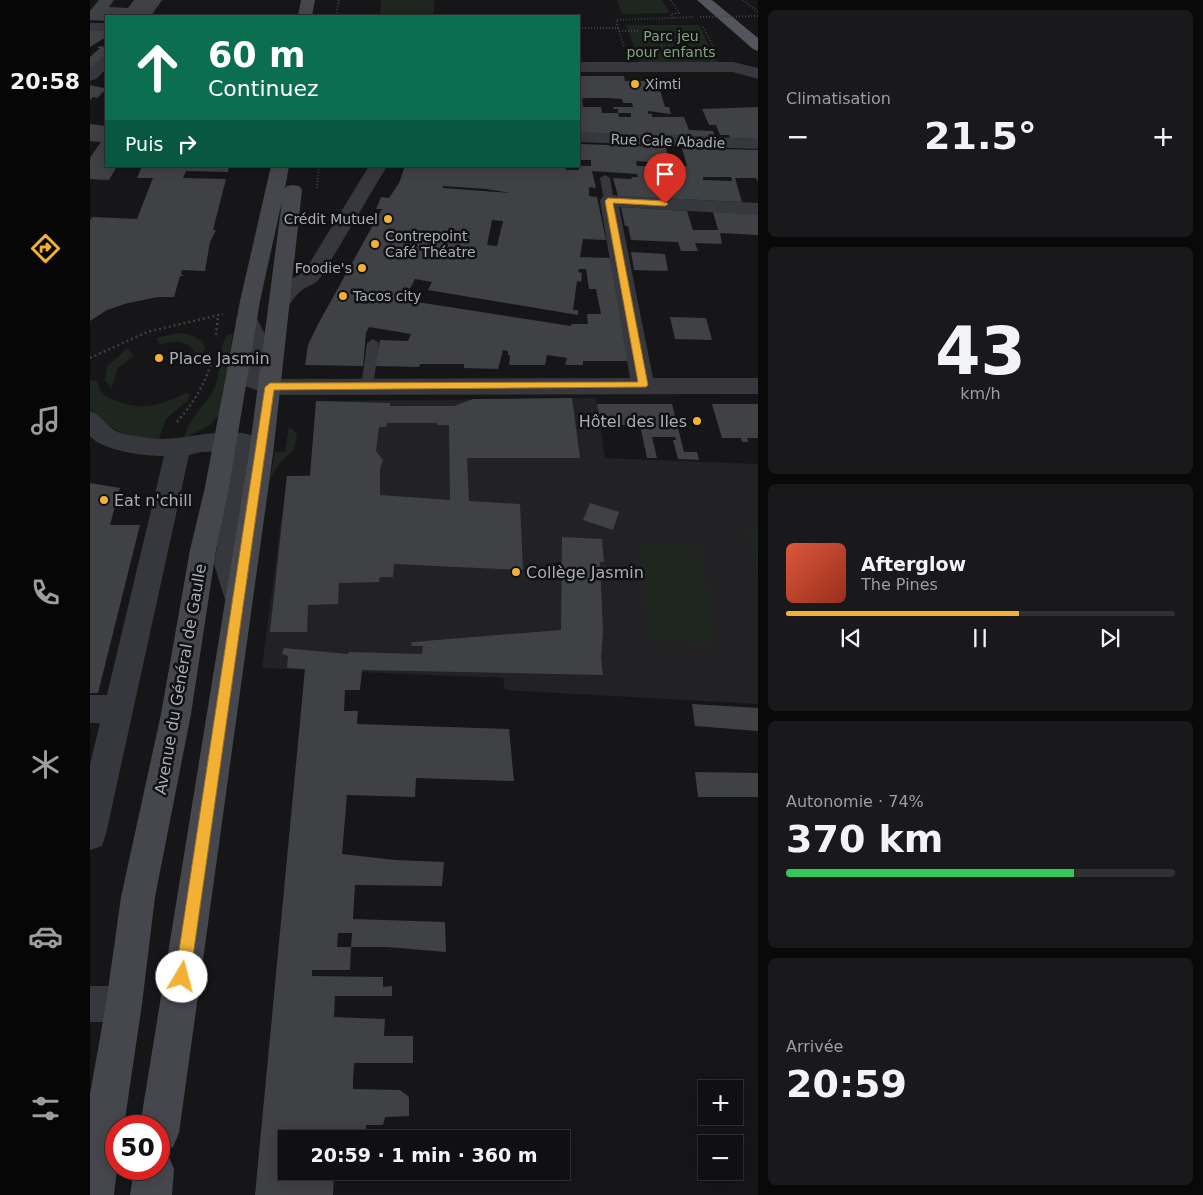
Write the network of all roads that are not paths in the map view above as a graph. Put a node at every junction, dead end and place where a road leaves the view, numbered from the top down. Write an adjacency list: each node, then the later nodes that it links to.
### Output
1 (308, 0): 3 (main road)
2 (704, 0): 6 (main road)
3 (305, 15)
4 (90, 27): 5 (street)
5 (105, 27)
6 (758, 46)
7 (105, 62): 10 (street)
8 (580, 67): 9 (street)
9 (758, 74)
10 (90, 76)
11 (580, 137): 12 (street, Rue Cale Abadie)
12 (758, 144)
13 (280, 167): 20 (main road, Avenue du Général de Gaulle)
14 (296, 167): 19 (main road)
15 (377, 167): 19 (street)
16 (605, 178): 17 (lane)
17 (608, 201): 18 (street); 22 (street)
18 (758, 209)
19 (278, 304): 24 (main road)
20 (247, 320): 24 (street); 28 (main road, Avenue du Général de Gaulle)
21 (373, 344): 25 (lane)
22 (643, 385): 23 (street); 25 (street)
23 (758, 386)
24 (270, 387): 25 (street); 29 (main road)
25 (367, 387)
26 (90, 420): 27 (street)
27 (176, 438): 28 (street); 30 (street)
28 (225, 442): 29 (street); 32 (main road, Avenue du Général de Gaulle)
29 (237, 598): 33 (main road)
30 (104, 709): 31 (street)
31 (90, 834)
32 (107, 1004): 35 (main road, Avenue du Général de Gaulle)
33 (162, 1115)
34 (153, 1180): 36 (main road)
35 (93, 1195)
36 (151, 1195)

